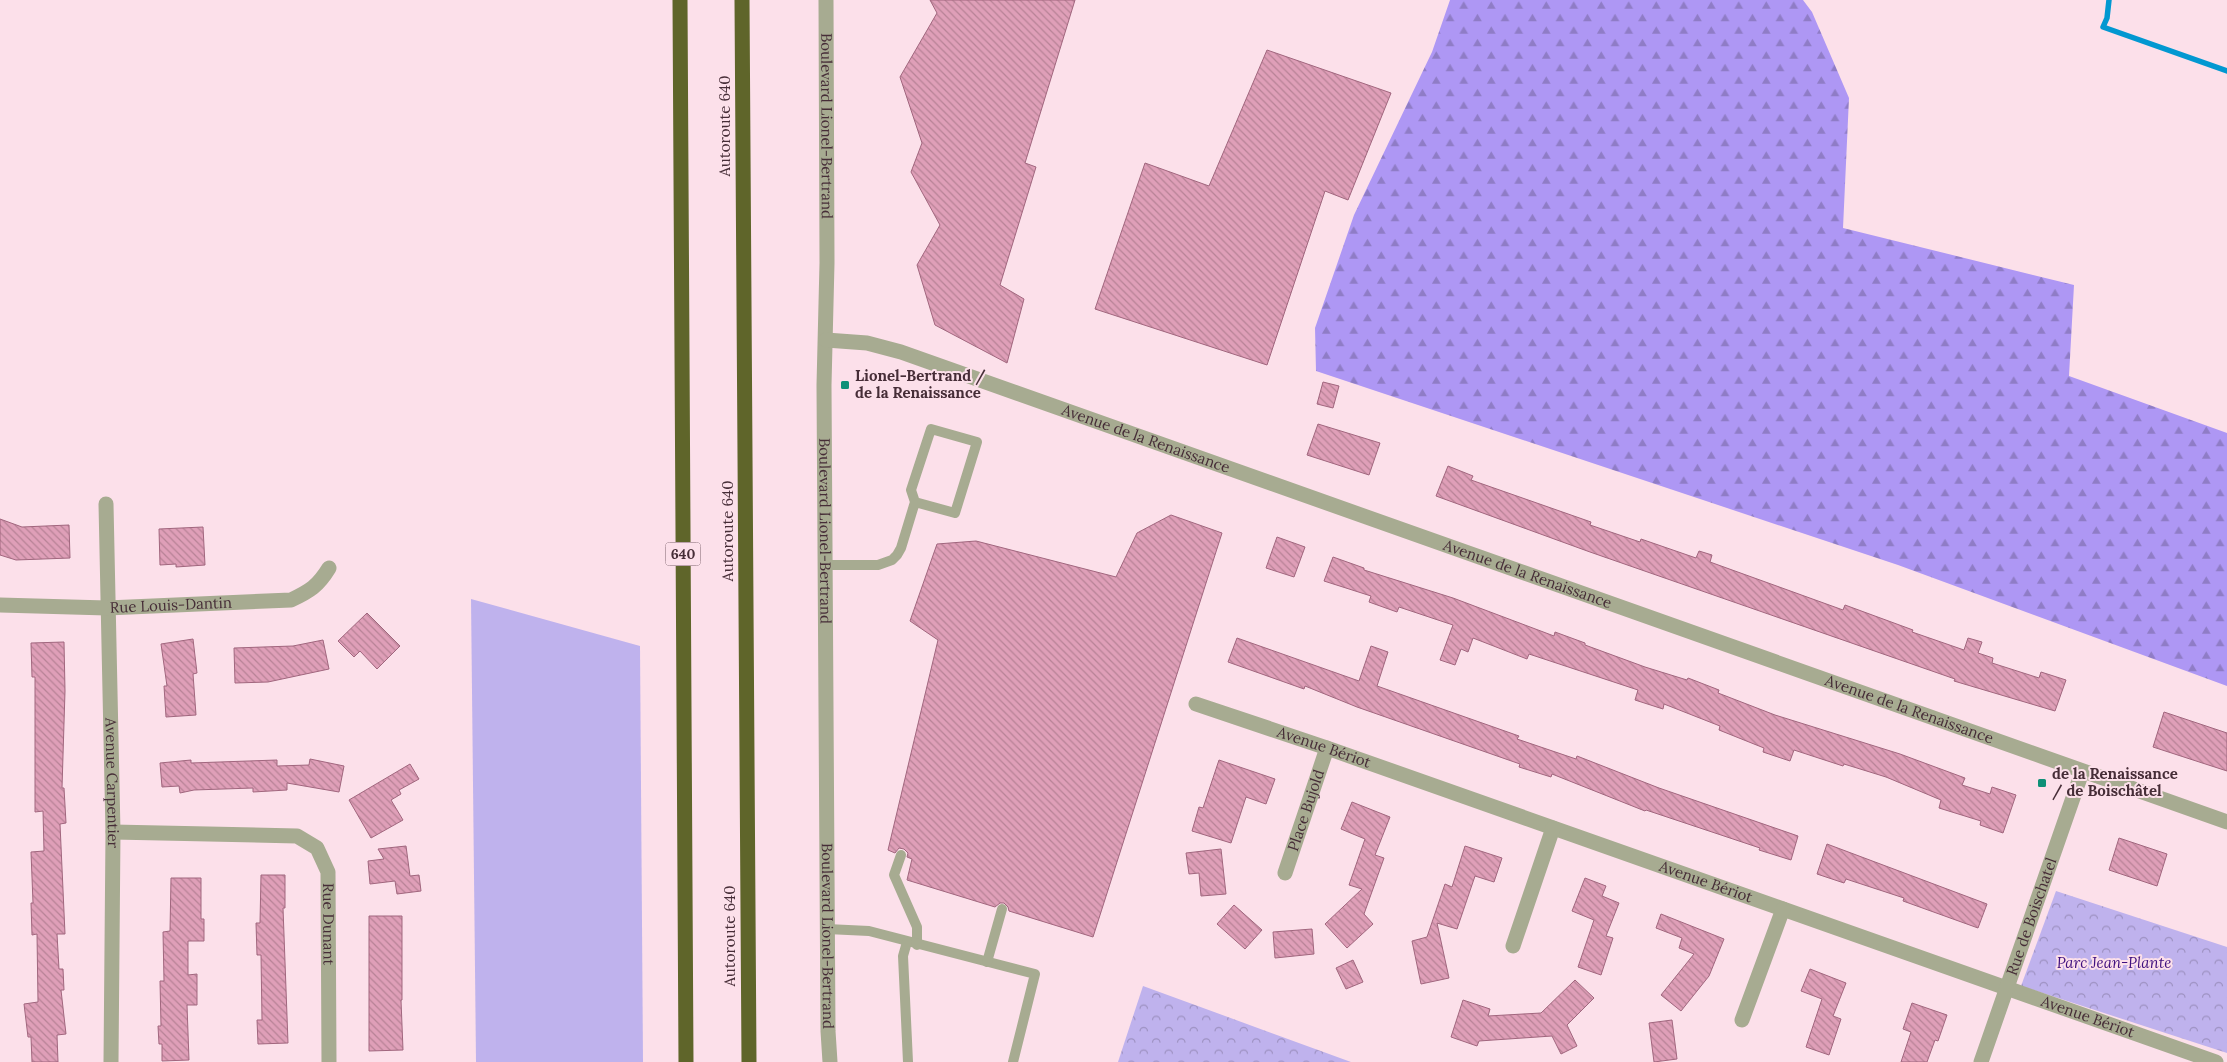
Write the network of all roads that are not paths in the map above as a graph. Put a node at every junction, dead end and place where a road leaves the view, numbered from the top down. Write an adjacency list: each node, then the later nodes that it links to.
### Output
1 (680, 0): 29 (highway, 640)
2 (742, 0): 30 (highway, Autoroute 640)
3 (826, 0): 4 (street, Boulevard Lionel-Bertrand)
4 (826, 340): 7 (street, Boulevard Lionel-Bertrand); 13 (street, Avenue de la Renaissance)
5 (915, 502): 5 (lane); 7 (lane)
6 (106, 504): 10 (street, Avenue Carpentier)
7 (825, 565): 21 (street, Boulevard Lionel-Bertrand)
8 (329, 568): 10 (street, Rue Louis-Dantin)
9 (0, 605): 10 (street, Rue Louis-Dantin)
10 (107, 608): 16 (street, Avenue Carpentier)
11 (1196, 704): 12 (street, Avenue Bériot)
12 (1328, 748): 15 (street, Avenue Bériot); 18 (street, Place Bujold)
13 (2082, 772): 14 (street, Avenue de la Renaissance); 25 (street, Rue de Boischatel)
14 (2227, 822)
15 (1553, 828): 20 (street, Avenue Bériot); 23 (street)
16 (113, 832): 27 (street, Avenue Carpentier); 28 (street, Rue Dunant)
17 (900, 855): 22 (lane)
18 (1285, 873)
19 (1002, 909): 24 (lane)
20 (1783, 909): 25 (street, Avenue Bériot); 26 (street)
21 (827, 929): 22 (lane); 31 (street, Boulevard Lionel-Bertrand)
22 (912, 943): 24 (lane); 32 (lane)
23 (1513, 946)
24 (987, 962): 33 (lane)
25 (2006, 989): 34 (street, Rue de Boischatel); 35 (street, Avenue Bériot)
26 (1742, 1020)
27 (111, 1062)
28 (328, 1062)
29 (686, 1062)
30 (749, 1062)
31 (830, 1062)
32 (908, 1062)
33 (1013, 1062)
34 (1981, 1062)
35 (2216, 1062)

